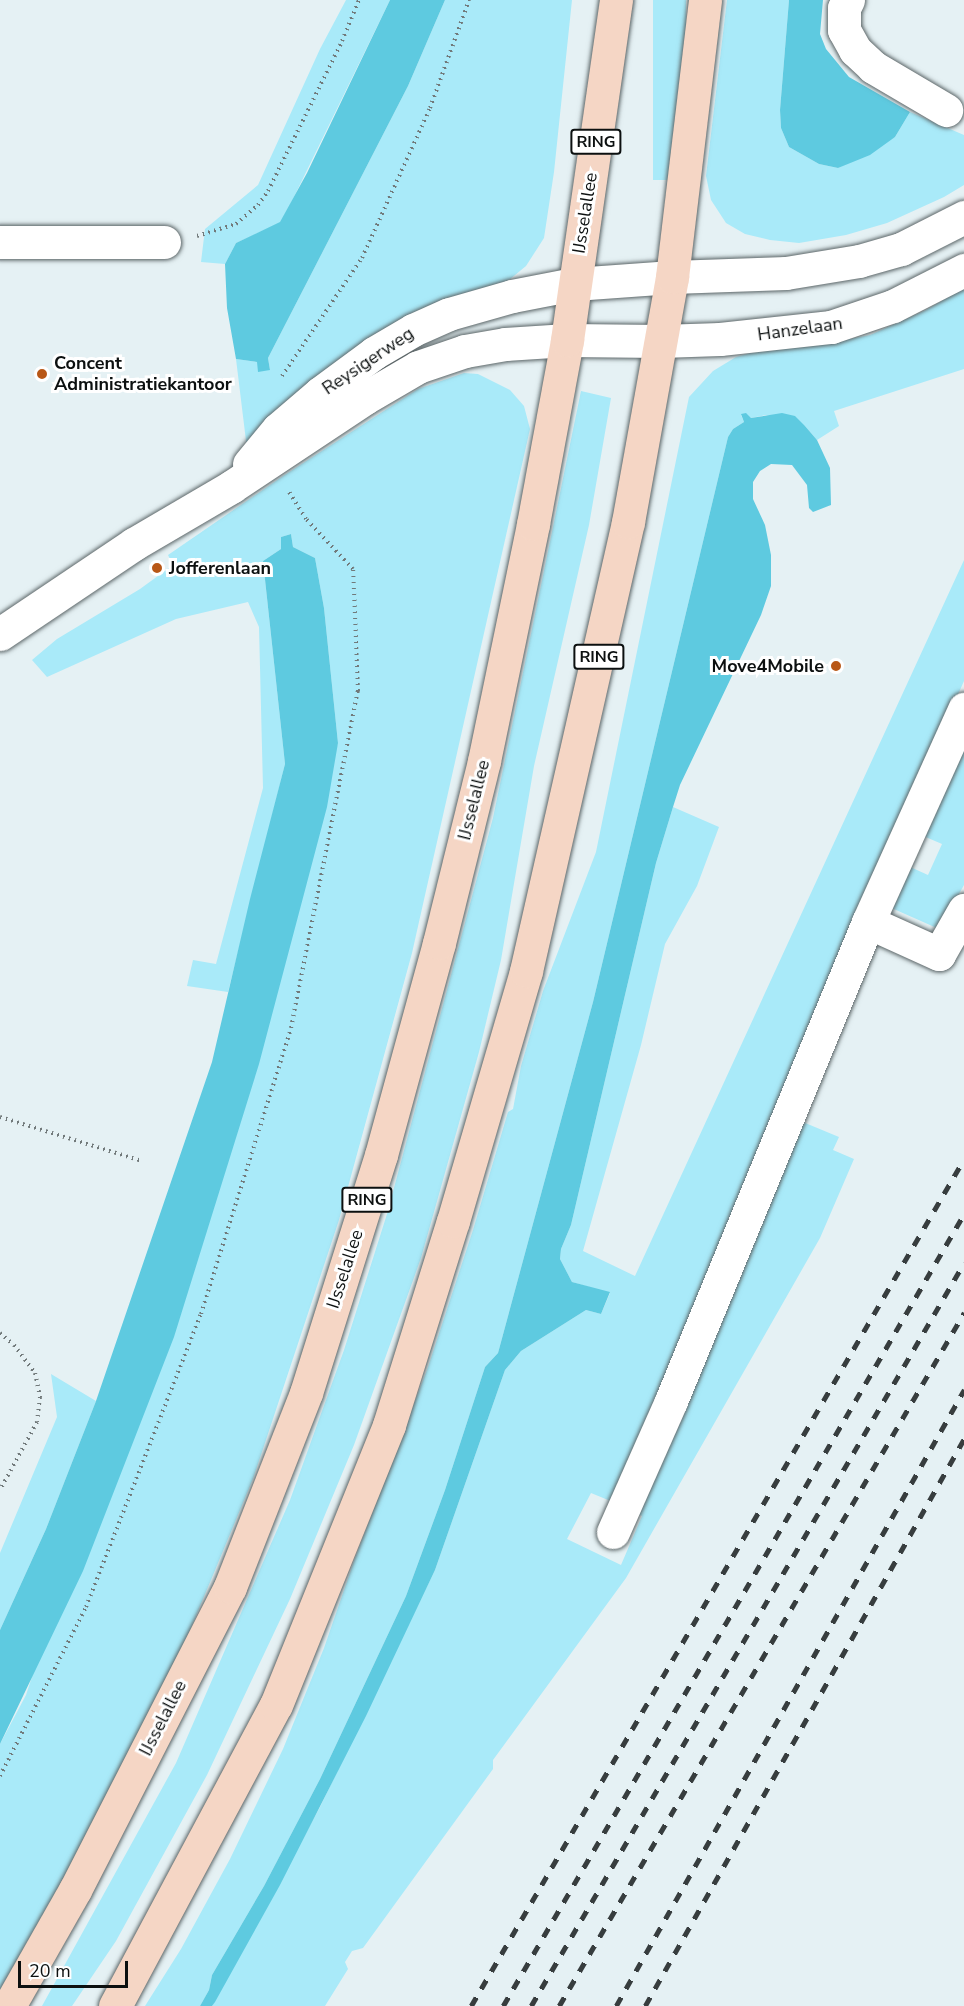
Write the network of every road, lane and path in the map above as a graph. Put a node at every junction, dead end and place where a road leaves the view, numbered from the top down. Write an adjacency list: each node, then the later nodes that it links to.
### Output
1 (359, 0): 9 (path)
2 (468, 0): 15 (path)
3 (616, 0): 12 (main road, IJsselallee / RING)
4 (705, 0): 11 (main road, RING)
5 (848, 0): 6 (street)
6 (946, 110)
7 (964, 217): 11 (street)
8 (0, 242): 9 (street)
9 (164, 242)
10 (964, 270): 14 (street, Hanzelaan)
11 (672, 277): 12 (street); 14 (main road, RING)
12 (574, 284): 13 (main road, IJsselallee / RING); 17 (street, Reysigerweg)
13 (567, 340): 14 (street); 16 (street, Reysigerweg); 28 (main road, IJsselallee / RING)
14 (661, 341): 29 (main road, RING)
15 (282, 377)
16 (270, 462): 17 (street, Reysigerweg); 27 (path)
17 (231, 487): 18 (street, Reysigerweg)
18 (0, 634)
19 (964, 709): 21 (street)
20 (964, 910): 21 (street)
21 (868, 922): 26 (street)
22 (0, 1117): 23 (path)
23 (142, 1161)
24 (0, 1333): 25 (path)
25 (0, 1490)
26 (613, 1532)
27 (0, 1776)
28 (9, 2006)
29 (115, 2006)

